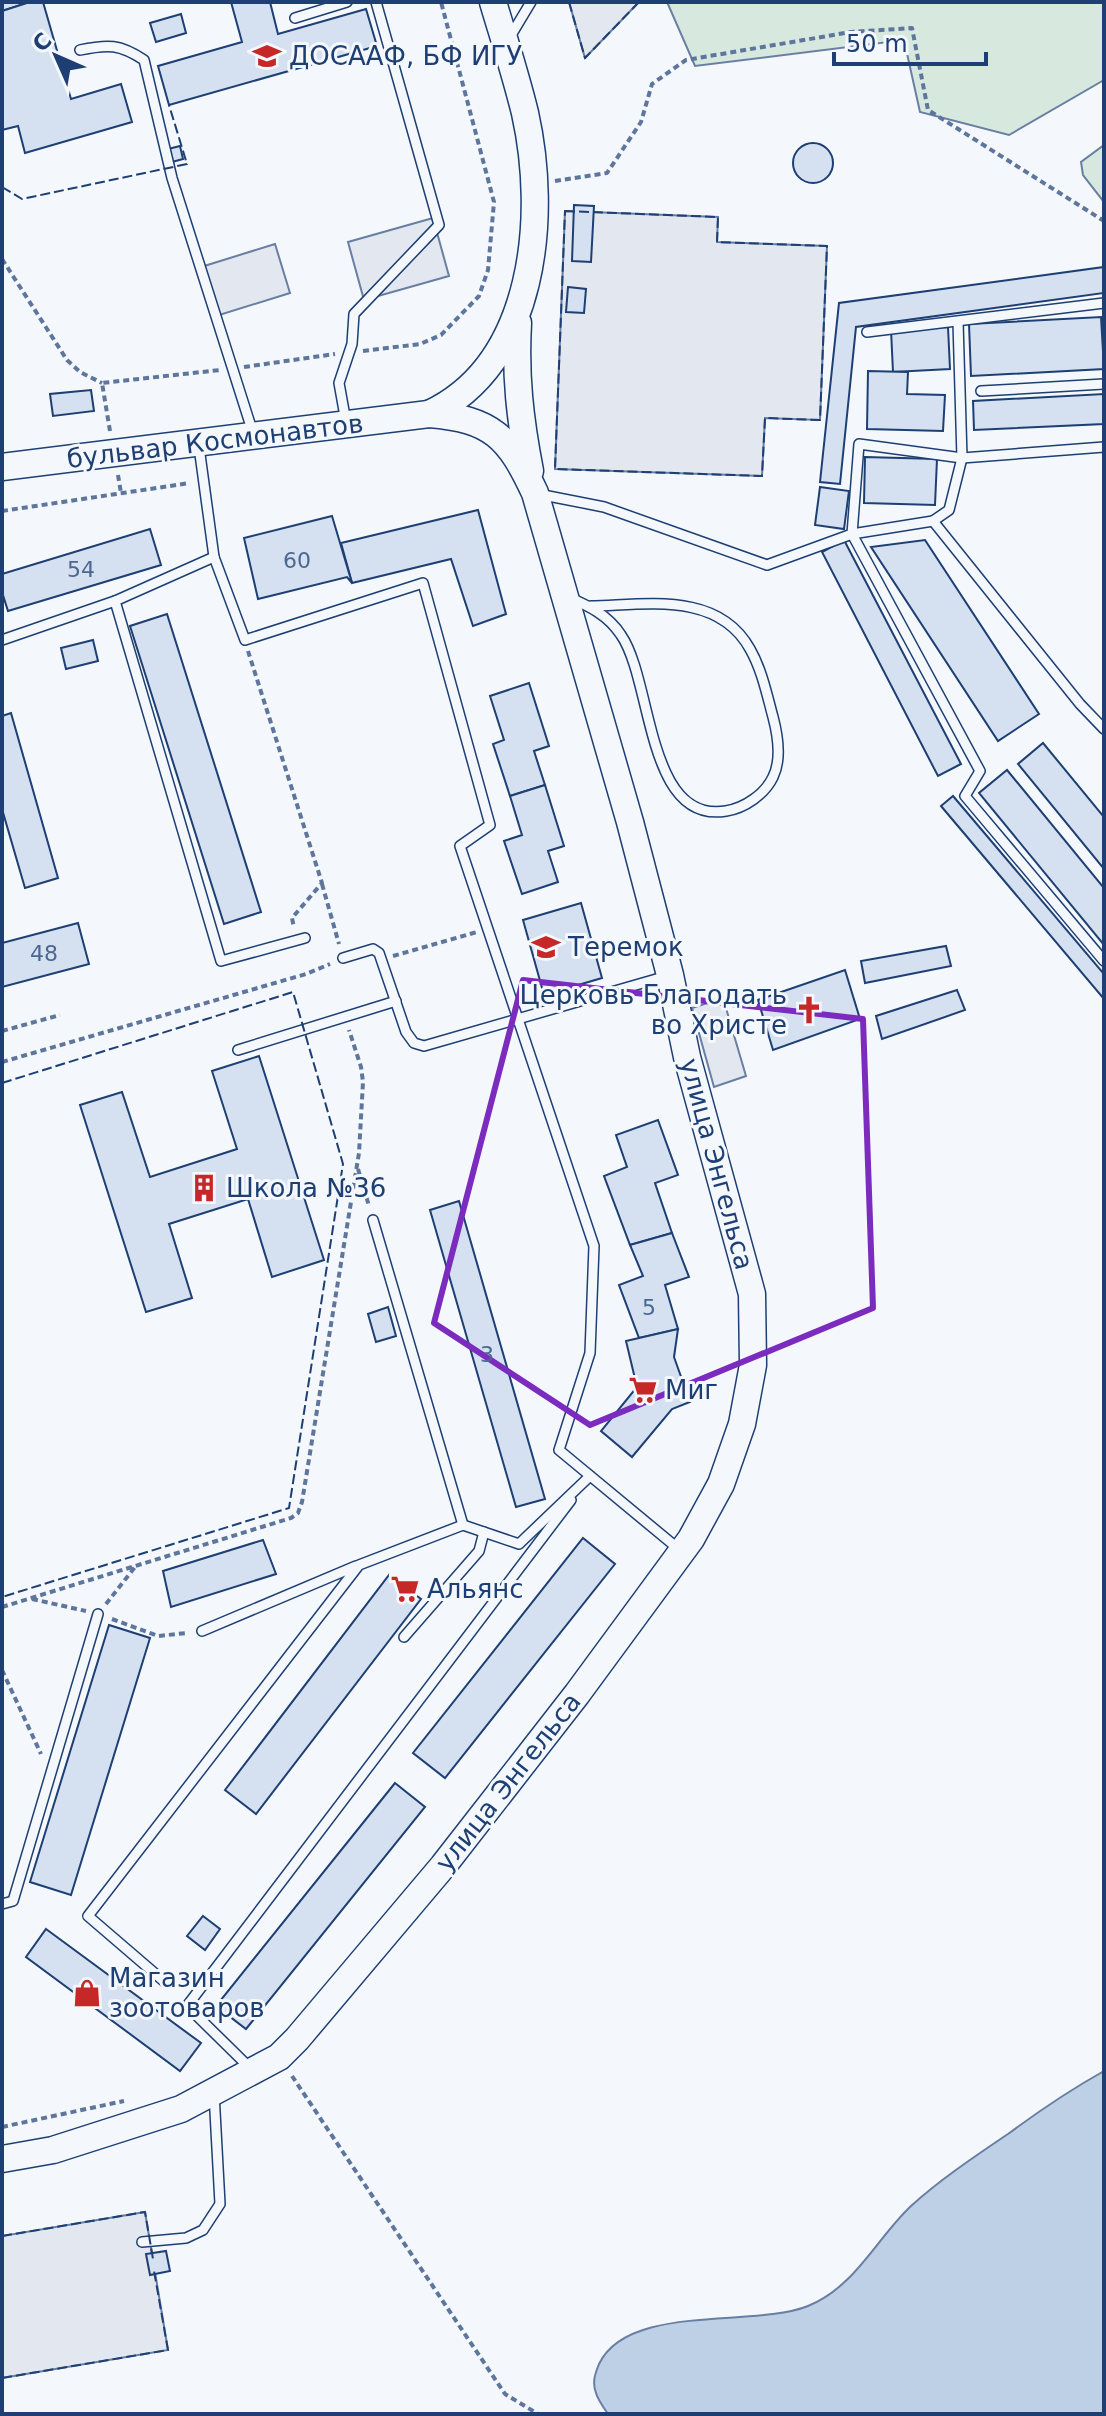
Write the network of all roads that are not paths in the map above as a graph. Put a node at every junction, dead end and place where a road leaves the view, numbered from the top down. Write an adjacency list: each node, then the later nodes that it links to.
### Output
1 (347, 2): 5 (lane)
2 (376, 2): 15 (lane)
3 (493, 2): 6 (street)
4 (531, 2): 6 (lane)
5 (295, 18)
6 (505, 46): 9 (street)
7 (80, 50): 16 (lane)
8 (1104, 303): 10 (lane)
9 (519, 312): 14 (street); 21 (street)
10 (958, 322): 11 (lane); 19 (lane)
11 (867, 332)
12 (1104, 384): 13 (lane)
13 (981, 391)
14 (429, 414): 15 (street, бульвар Космонавтов); 21 (street, улица Энгельса)
15 (347, 425): 16 (street, бульвар Космонавтов)
16 (254, 436): 17 (street, бульвар Космонавтов)
17 (198, 443): 20 (street, бульвар Космонавтов); 24 (lane)
18 (1104, 447): 19 (lane)
19 (962, 458): 22 (lane); 23 (lane)
20 (2, 467)
21 (535, 493): 23 (lane); 25 (street, улица Энгельса)
22 (933, 521): 23 (lane); 29 (lane)
23 (852, 534): 32 (lane)
24 (214, 557): 26 (lane); 35 (lane)
25 (564, 595): 27 (lane); 33 (street, улица Энгельса)
26 (115, 601): 28 (lane); 30 (lane)
27 (591, 606): 27 (lane)
28 (2, 640)
29 (1104, 729)
30 (305, 938)
31 (343, 958): 34 (lane)
32 (1104, 961)
33 (670, 975): 35 (lane); 41 (street, улица Энгельса)
34 (396, 1001): 35 (lane); 36 (lane)
35 (517, 1019): 38 (lane)
36 (238, 1050)
37 (373, 1220): 39 (lane)
38 (590, 1476): 40 (lane); 41 (lane); 48 (lane)
39 (463, 1525): 40 (lane); 42 (lane)
40 (484, 1532): 45 (lane)
41 (682, 1551): 48 (street, улица Энгельса)
42 (359, 1565): 44 (lane); 47 (lane)
43 (98, 1614): 46 (lane)
44 (202, 1631)
45 (404, 1637)
46 (2, 1904)
47 (166, 1983)
48 (253, 2071): 49 (street)
49 (214, 2091): 50 (street); 51 (lane)
50 (2, 2159)
51 (142, 2242)

